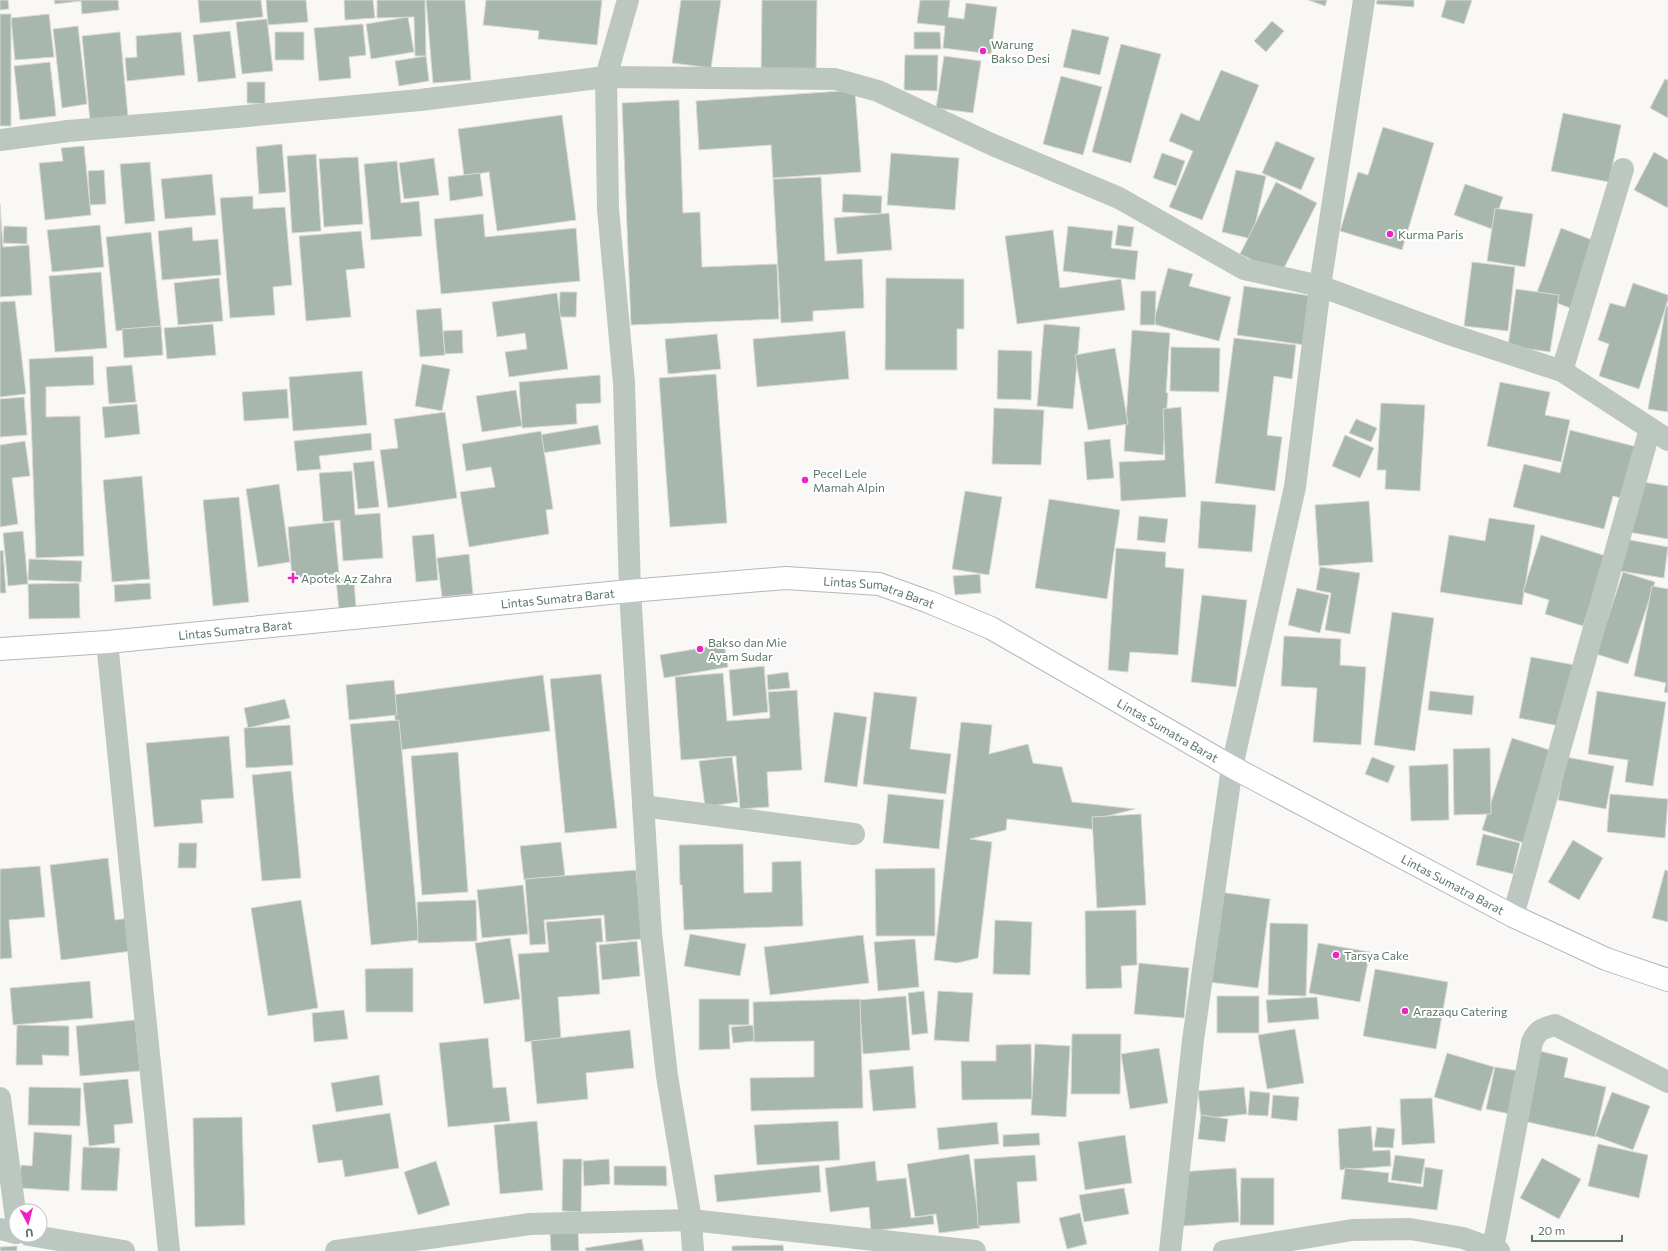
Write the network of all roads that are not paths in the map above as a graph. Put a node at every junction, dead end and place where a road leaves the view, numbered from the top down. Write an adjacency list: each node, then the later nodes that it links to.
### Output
1 (628, 0): 3 (street)
2 (1364, 0): 6 (street)
3 (606, 77): 4 (street); 6 (street); 9 (street)
4 (0, 140)
5 (1623, 169): 7 (street)
6 (1320, 286): 7 (street); 12 (street)
7 (1562, 371): 8 (street)
8 (1659, 435): 15 (street)
9 (630, 591): 10 (highway, Lintas Sumatra Barat); 12 (highway, Lintas Sumatra Barat); 13 (street)
10 (107, 642): 11 (highway, Lintas Sumatra Barat); 25 (street)
11 (0, 649)
12 (1232, 767): 15 (highway, Lintas Sumatra Barat); 29 (street)
13 (644, 806): 14 (street); 20 (street)
14 (854, 834)
15 (1513, 916): 16 (highway, Lintas Sumatra Barat)
16 (1668, 980)
17 (1668, 1082): 23 (street)
18 (0, 1098): 19 (street)
19 (14, 1203)
20 (691, 1220): 26 (street); 27 (street); 28 (street)
21 (48, 1239): 22 (street)
22 (93, 1248): 24 (street)
23 (1496, 1250): 30 (street)
24 (124, 1251)
25 (169, 1251)
26 (336, 1251)
27 (693, 1251)
28 (976, 1251)
29 (1170, 1251)
30 (1224, 1251)

